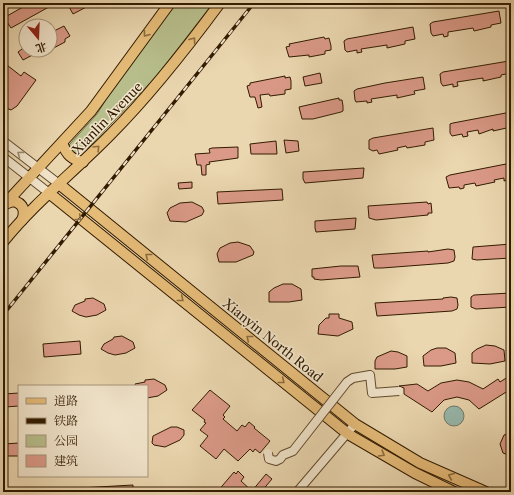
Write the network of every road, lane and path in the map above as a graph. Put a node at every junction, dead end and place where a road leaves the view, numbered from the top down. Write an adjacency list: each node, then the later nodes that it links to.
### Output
1 (170, 3): 4 (main road, Xianlin Avenue, one-way to 4)
2 (220, 3): 6 (main road, Xianlin Avenue, one-way to 2)
3 (3, 141): 7 (street, one-way to 3)
4 (62, 143): 6 (main road); 7 (main road, Xianlin Avenue)
5 (3, 157): 8 (street)
6 (83, 162): 9 (main road, Xianlin Avenue)
7 (39, 168): 8 (main road, Xianlin Avenue); 9 (street)
8 (30, 178): 10 (street); 11 (main road, Xianlin Avenue)
9 (59, 184): 10 (main road, Xianlin Avenue); 15 (main road, Xianyin North Road, one-way to 9)
10 (49, 193): 12 (main road, Xianlin Avenue); 16 (main road, Xianyin North Road, one-way to 16)
11 (4, 205): 12 (main road)
12 (22, 220): 13 (main road, Xianlin Avenue)
13 (3, 242)
14 (399, 391): 17 (street, bridge)
15 (355, 424): 16 (street); 20 (main road, Xianyin North Road, one-way to 15)
16 (348, 434): 18 (street); 19 (main road, Xianyin North Road, one-way to 19)
17 (268, 453)
18 (297, 492)
19 (454, 492)
20 (486, 492)

